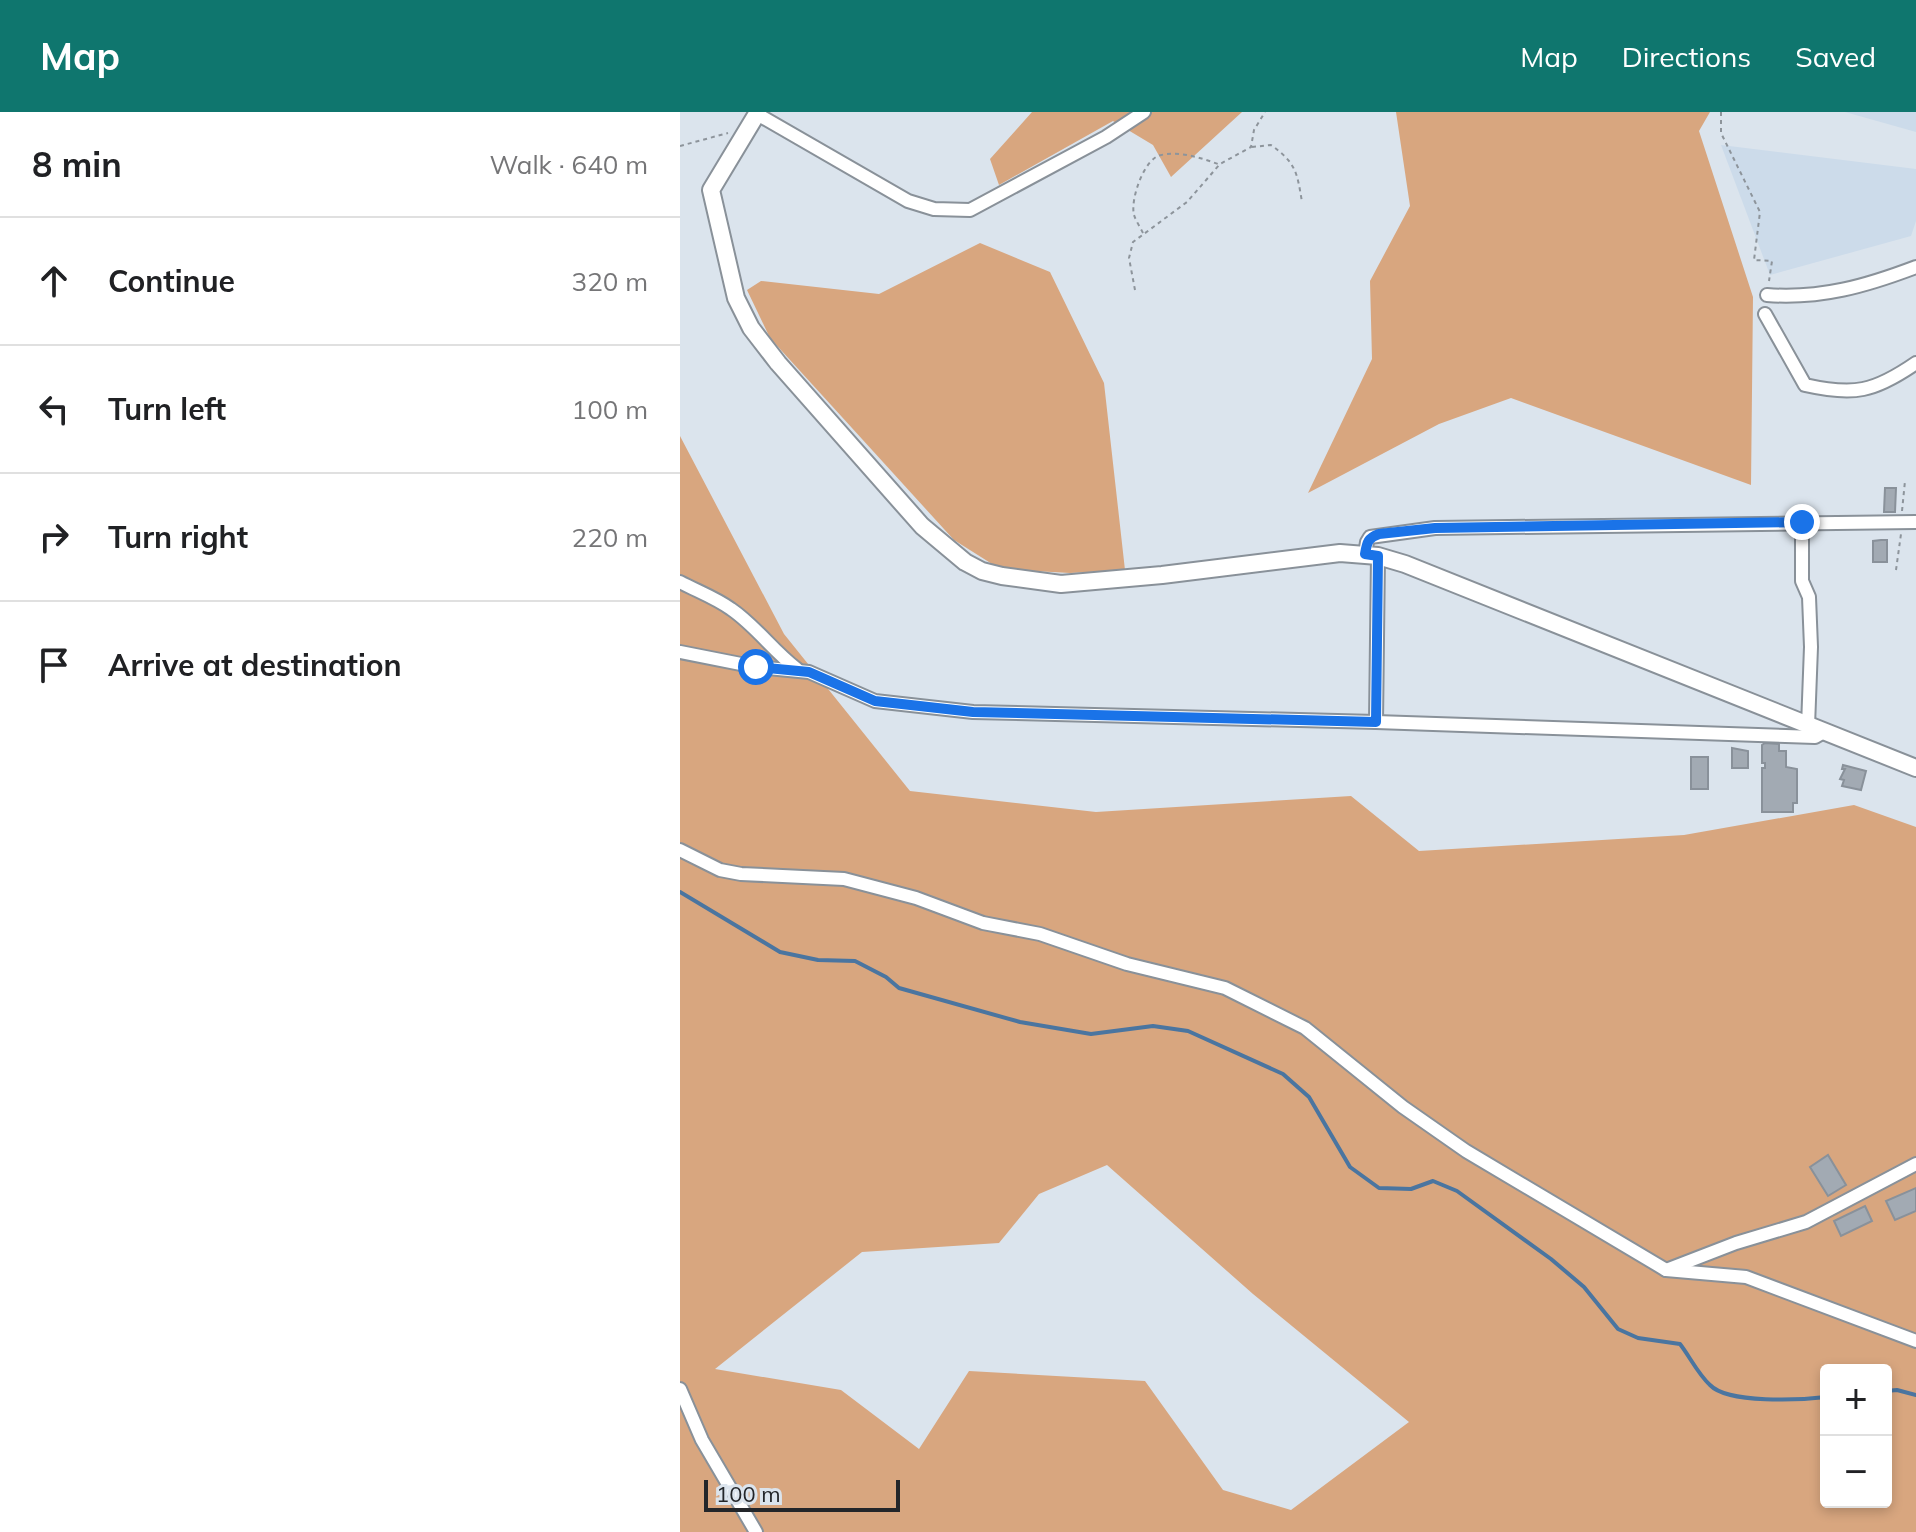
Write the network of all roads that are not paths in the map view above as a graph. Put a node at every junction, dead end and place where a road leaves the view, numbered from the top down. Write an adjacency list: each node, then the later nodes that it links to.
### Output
1 (1144, 112): 2 (street)
2 (755, 118): 9 (street)
3 (1916, 267): 4 (street)
4 (1767, 295)
5 (1765, 314): 6 (street)
6 (1916, 363)
7 (1802, 522): 8 (street); 9 (street); 14 (street)
8 (1916, 522)
9 (1372, 555): 13 (street); 14 (street)
10 (680, 582): 12 (street)
11 (680, 652): 12 (street)
12 (797, 669): 13 (street)
13 (1376, 722): 14 (street)
14 (1815, 729): 15 (street)
15 (1916, 768)
16 (680, 850): 18 (street)
17 (1916, 1164): 18 (street)
18 (1666, 1270): 19 (street)
19 (1916, 1341)
20 (680, 1389): 21 (street)
21 (756, 1532)

